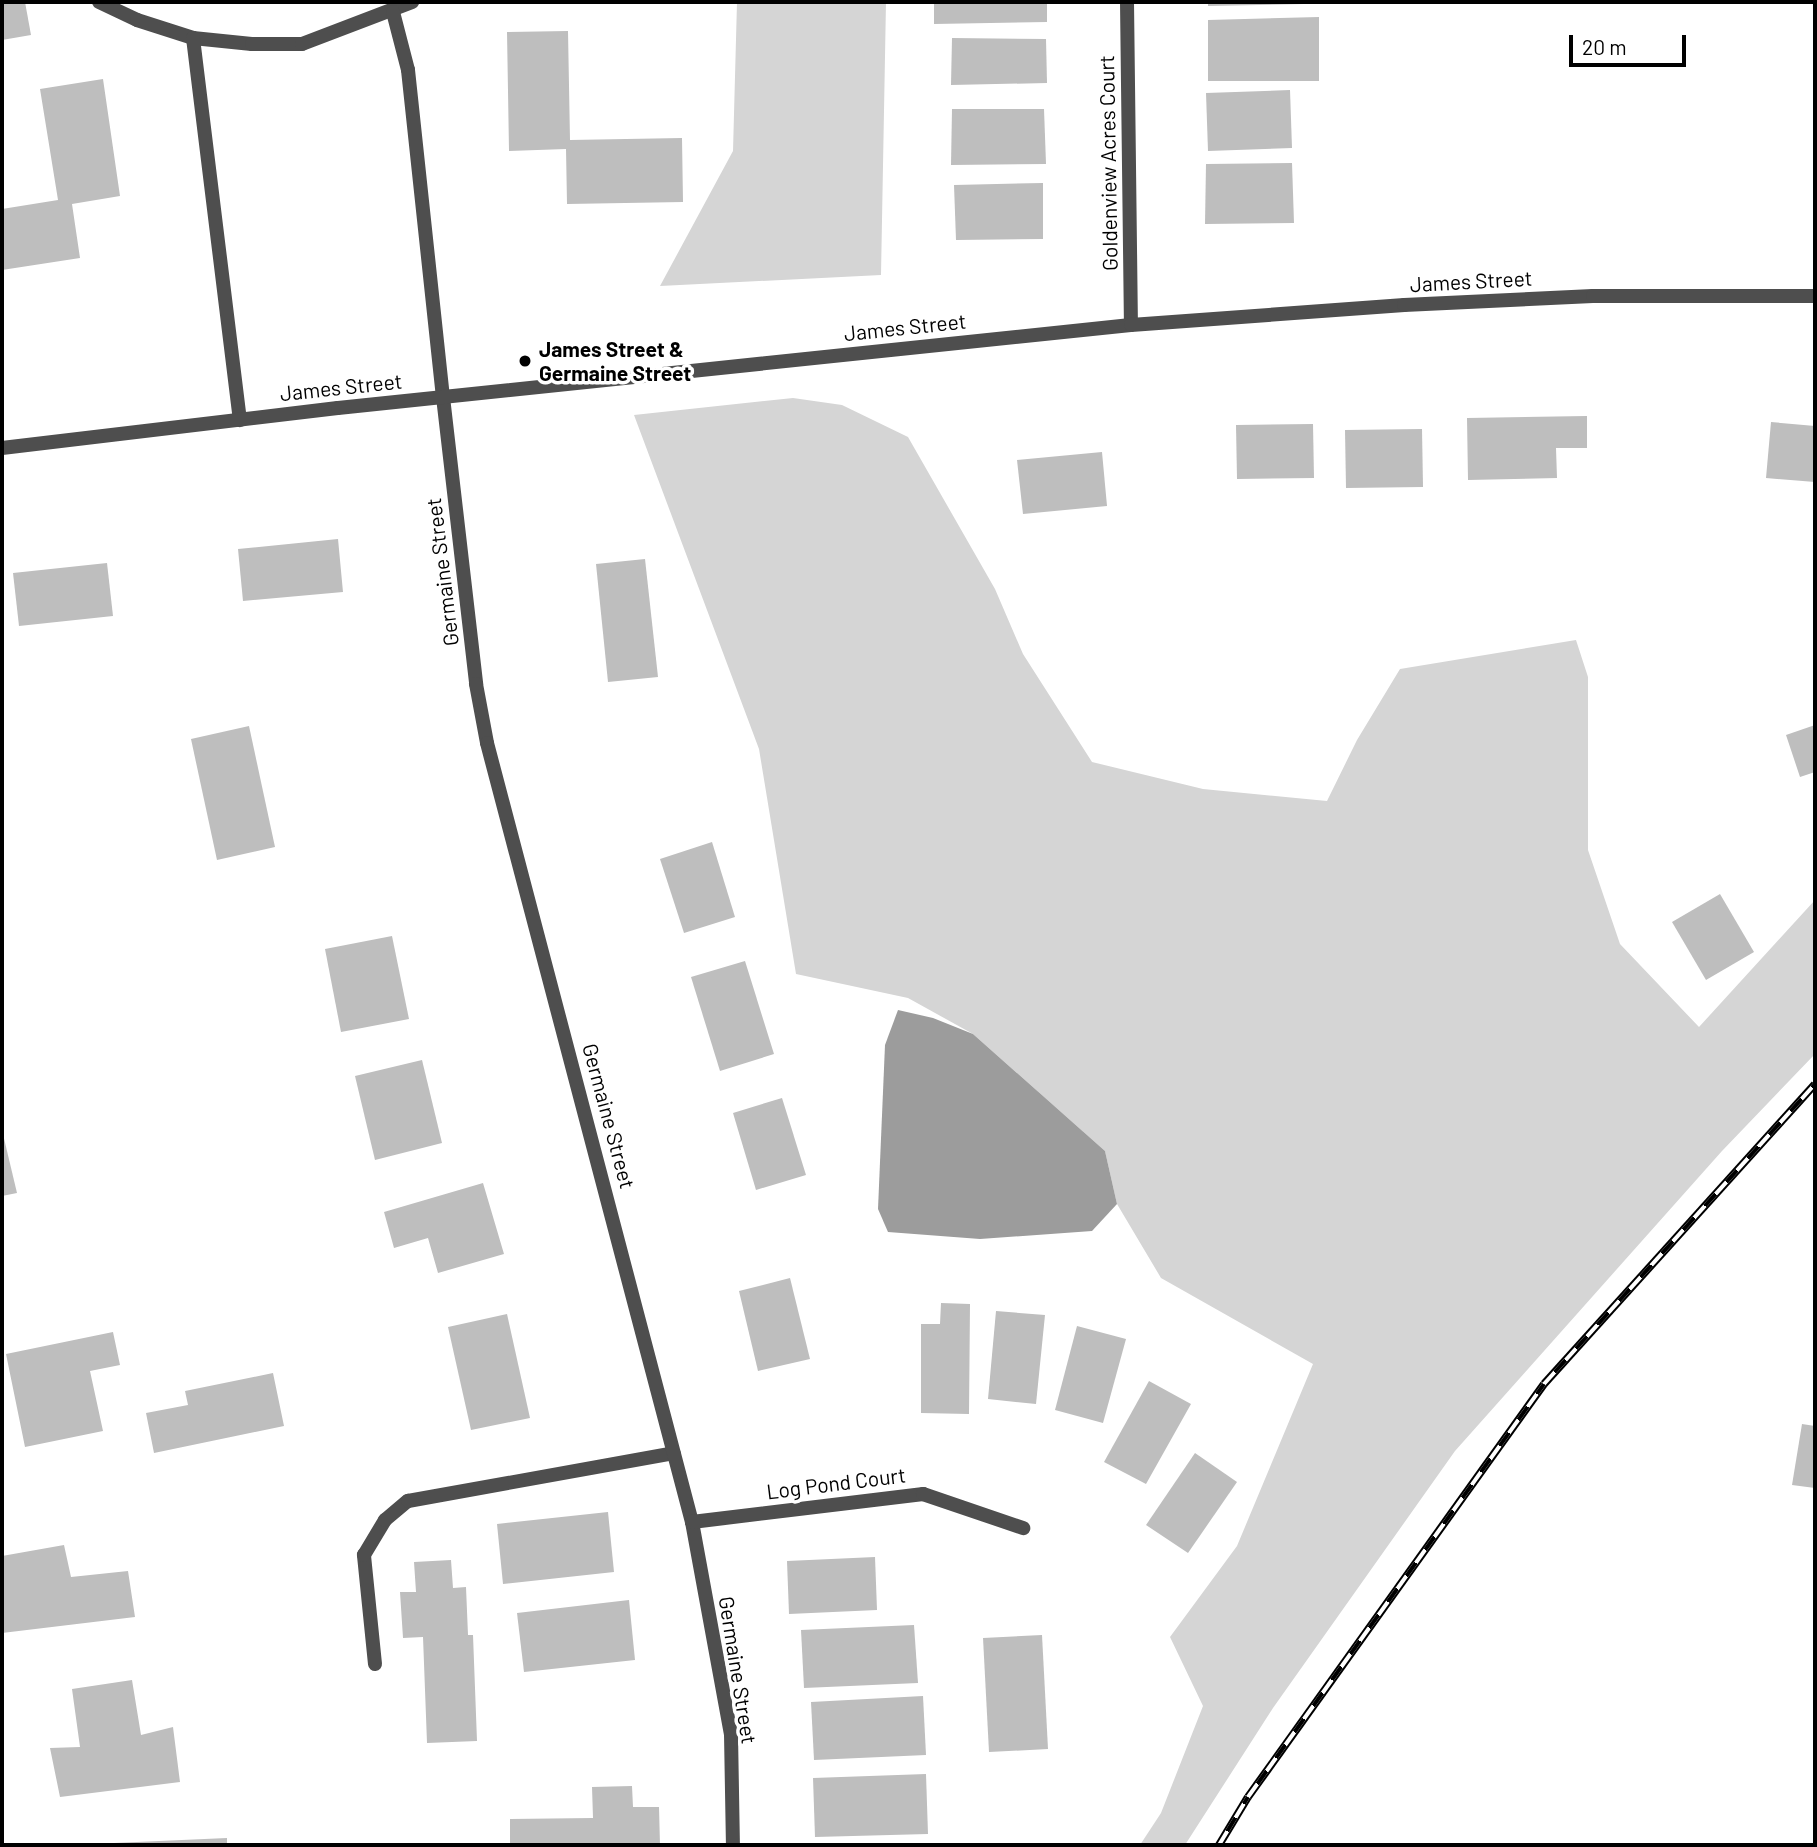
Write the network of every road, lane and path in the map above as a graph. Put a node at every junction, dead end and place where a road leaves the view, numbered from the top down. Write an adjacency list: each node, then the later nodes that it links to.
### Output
1 (99, 2): 5 (street)
2 (412, 2): 4 (street)
3 (1127, 2): 7 (street, Goldenview Acres Court)
4 (393, 12): 5 (street); 8 (street, Germaine Street)
5 (193, 38): 9 (street)
6 (1815, 296): 7 (street, James Street)
7 (1131, 325): 8 (street, James Street)
8 (443, 397): 9 (street, James Street); 11 (street, Germaine Street)
9 (240, 420): 10 (street, James Street)
10 (2, 448)
11 (674, 1453): 12 (street, Germaine Street); 14 (street)
12 (692, 1522): 13 (street, Log Pond Court); 15 (street, Germaine Street)
13 (1023, 1528)
14 (375, 1664)
15 (733, 1845)

